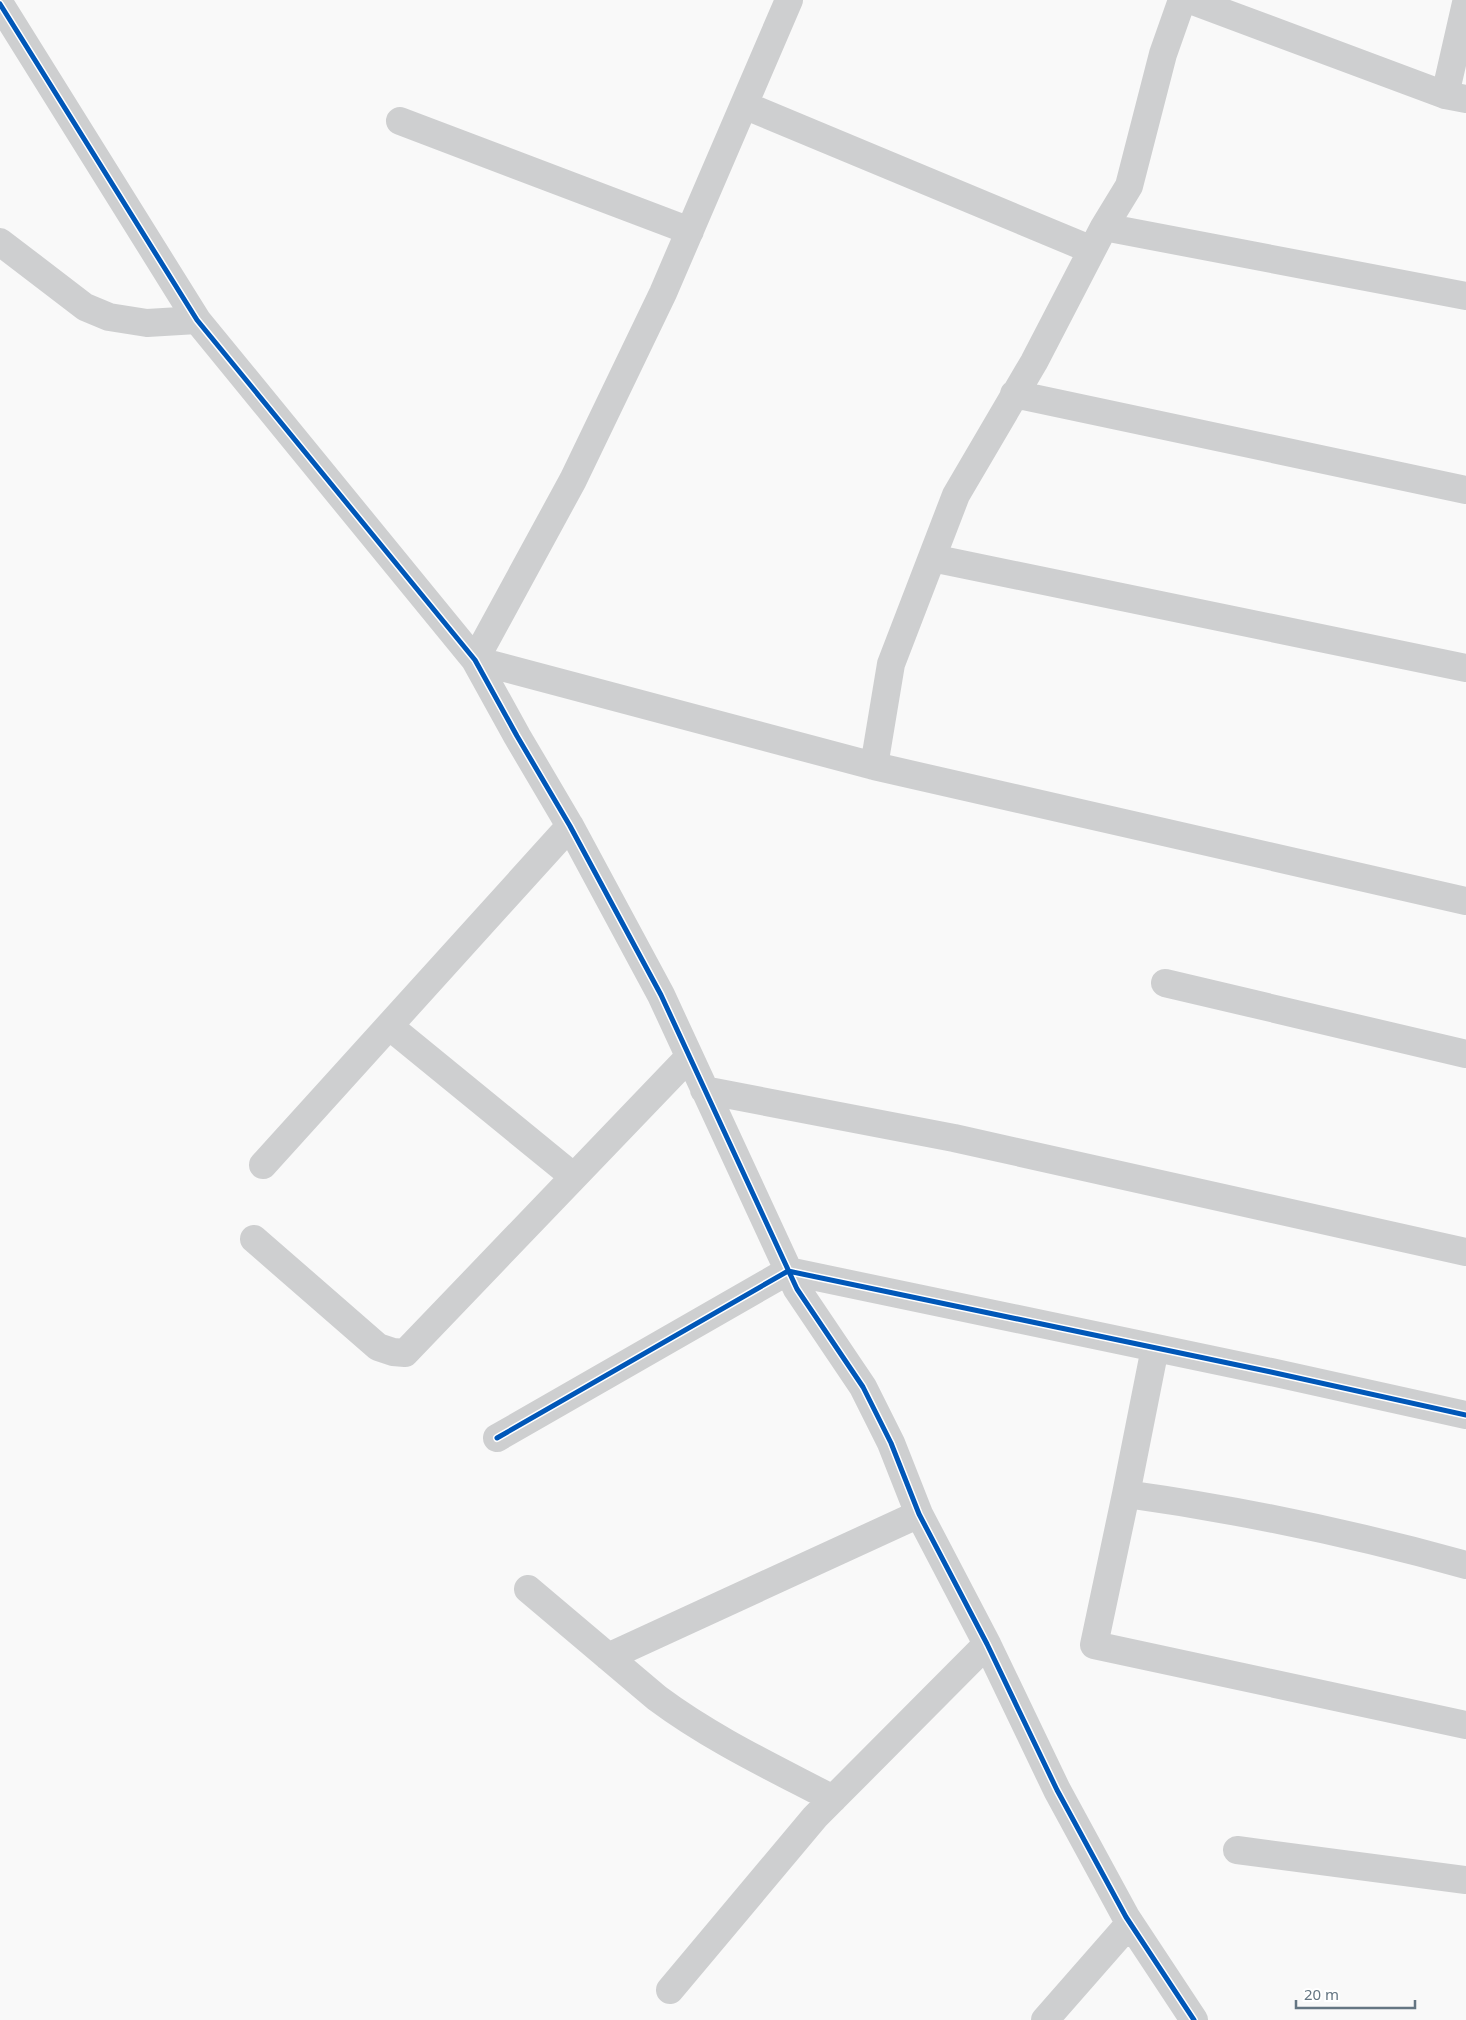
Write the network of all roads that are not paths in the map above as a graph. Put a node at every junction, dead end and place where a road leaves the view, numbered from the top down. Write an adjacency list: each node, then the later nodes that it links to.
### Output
1 (789, 0): 7 (street)
2 (1182, 0): 10 (street)
3 (1190, 0): 6 (street)
4 (1466, 3): 6 (street)
5 (0, 4): 13 (street)
6 (1455, 97)
7 (744, 105): 9 (street); 10 (street)
8 (400, 121): 9 (street)
9 (690, 231): 17 (street)
10 (1098, 239): 12 (street); 14 (street)
11 (0, 242): 13 (street)
12 (1466, 296)
13 (198, 320): 17 (street)
14 (1014, 394): 15 (street); 16 (street)
15 (1466, 490)
16 (932, 558): 18 (street); 19 (street)
17 (475, 660): 19 (street); 20 (street)
18 (1466, 668)
19 (874, 766): 21 (street)
20 (570, 826): 23 (street); 25 (street)
21 (1466, 901)
22 (1165, 983): 24 (street)
23 (389, 1026): 27 (street); 28 (street)
24 (1466, 1054)
25 (690, 1057): 26 (street); 28 (street)
26 (704, 1090): 30 (street); 31 (street)
27 (263, 1165)
28 (574, 1177): 29 (street)
29 (254, 1239)
30 (1466, 1252)
31 (788, 1271): 32 (street); 34 (street); 36 (street)
32 (1155, 1348): 33 (street); 35 (street)
33 (1466, 1415)
34 (497, 1438)
35 (1126, 1494): 37 (street); 41 (street)
36 (919, 1514): 39 (street); 40 (street)
37 (1466, 1565)
38 (528, 1589): 40 (street)
39 (988, 1644): 42 (street); 45 (street)
40 (608, 1657): 42 (street)
41 (1466, 1725)
42 (833, 1799): 46 (street)
43 (1237, 1850): 44 (street)
44 (1466, 1880)
45 (1130, 1923): 47 (street); 48 (street)
46 (670, 1990)
47 (1045, 2020)
48 (1194, 2020)

